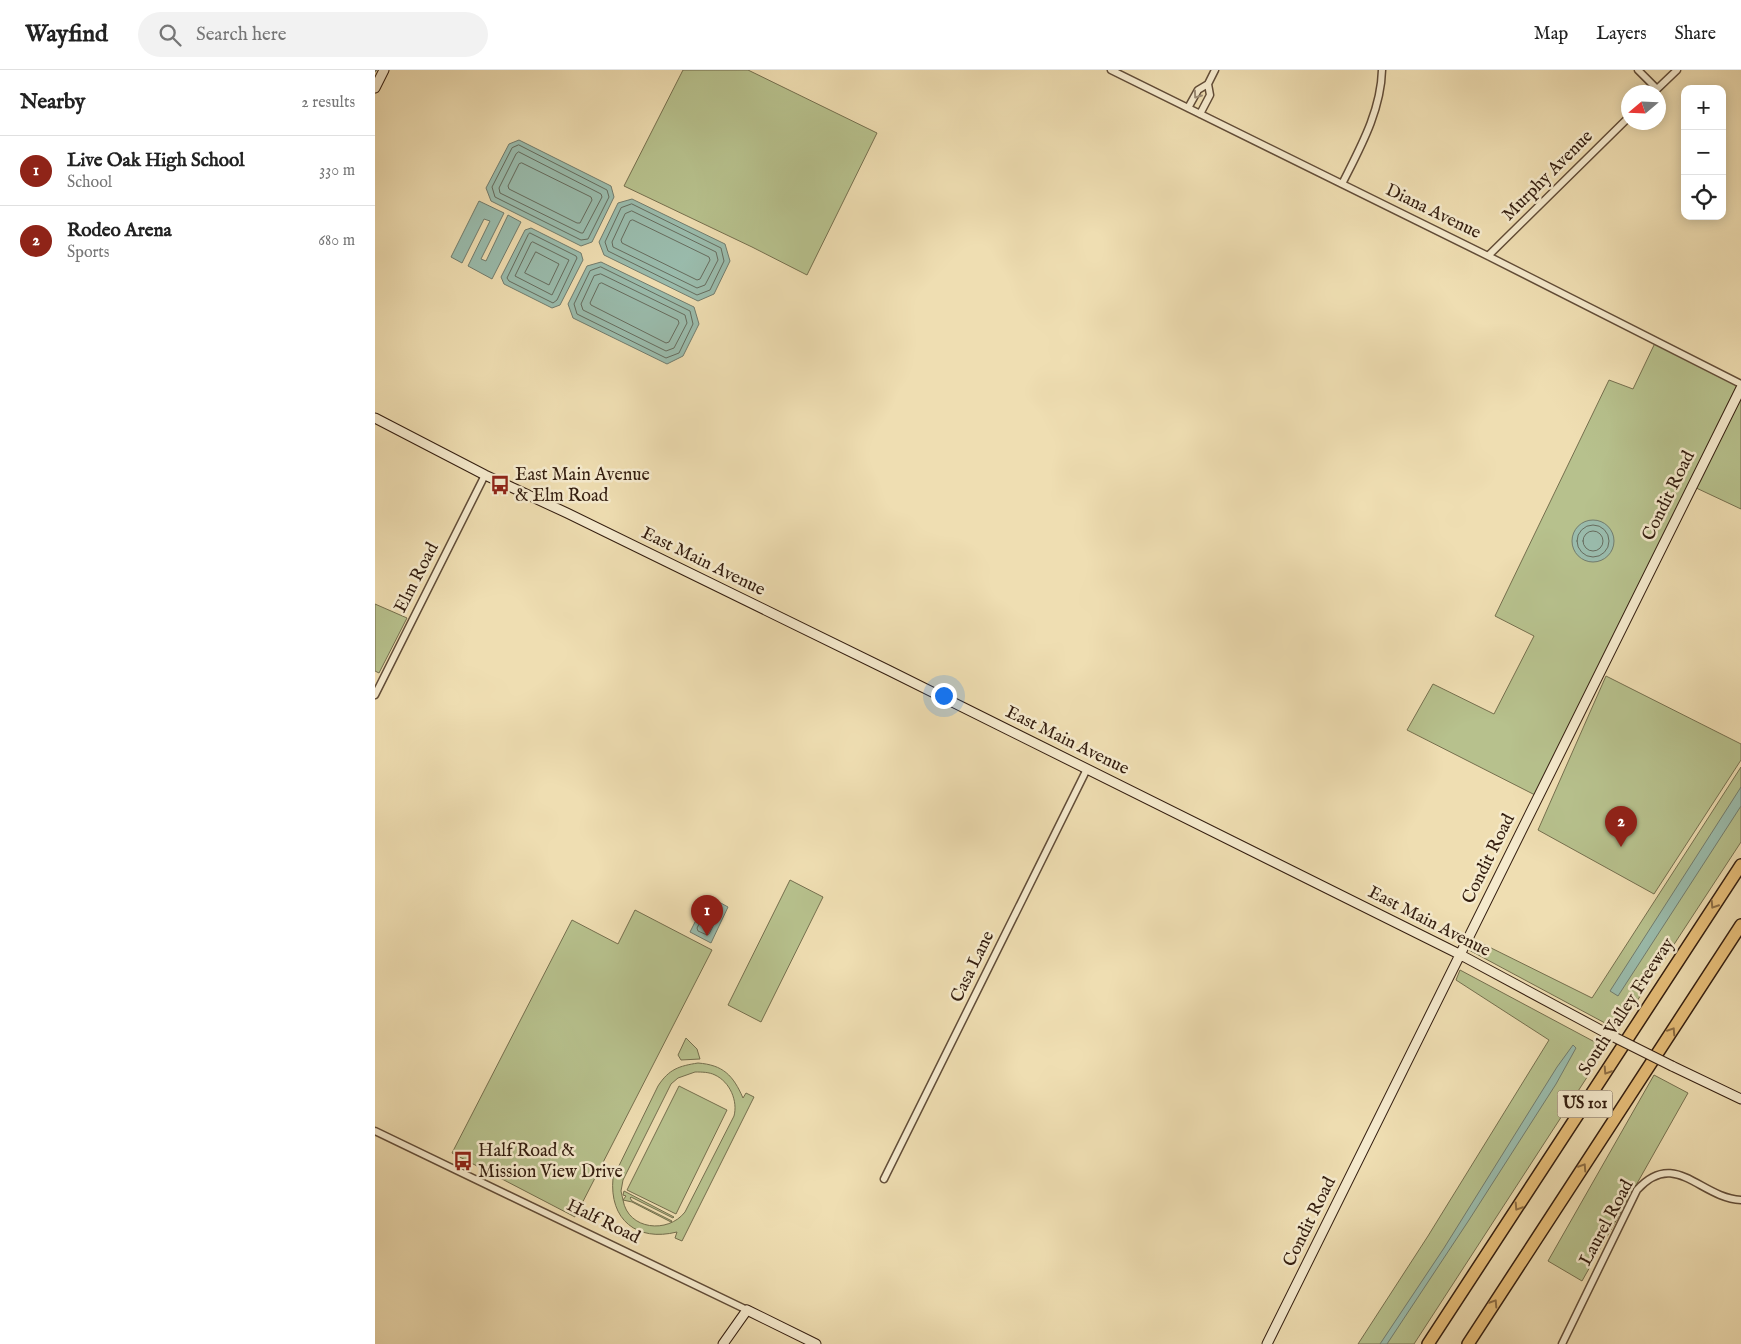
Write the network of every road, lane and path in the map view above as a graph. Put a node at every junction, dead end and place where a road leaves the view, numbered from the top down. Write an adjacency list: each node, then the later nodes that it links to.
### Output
1 (384, 70): 10 (street)
2 (1111, 70): 11 (street, Diana Avenue)
3 (1215, 70): 7 (street)
4 (1383, 70): 14 (street)
5 (1638, 70): 8 (street)
6 (1677, 70): 9 (street)
7 (1208, 84): 11 (street, one-way to 11); 12 (street)
8 (1650, 85)
9 (1661, 85)
10 (375, 88)
11 (1188, 108): 12 (street, Diana Avenue)
12 (1200, 114): 14 (street, Diana Avenue)
13 (1621, 125): 15 (street, Murphy Avenue)
14 (1342, 184): 15 (street, Diana Avenue)
15 (1488, 256): 16 (street, Diana Avenue)
16 (1741, 384)
17 (1741, 388): 24 (street, Condit Road)
18 (375, 418): 19 (street, East Main Avenue)
19 (485, 475): 20 (street, Elm Road); 21 (street, East Main Avenue)
20 (375, 695)
21 (1087, 769): 24 (street, East Main Avenue); 27 (street, Casa Lane)
22 (1741, 865): 33 (highway, South Valley Freeway / US 101, one-way to 33)
23 (1741, 926): 34 (highway, US 101, one-way to 23)
24 (1459, 954): 25 (street, East Main Avenue, bridge); 32 (street, Condit Road)
25 (1741, 1098)
26 (375, 1131): 29 (street, Half Road)
27 (884, 1179)
28 (1741, 1200): 35 (street, Laurel Road)
29 (747, 1310): 30 (street); 31 (street, Half Road)
30 (723, 1344)
31 (816, 1344)
32 (1267, 1344)
33 (1428, 1344)
34 (1468, 1344)
35 (1562, 1344)

